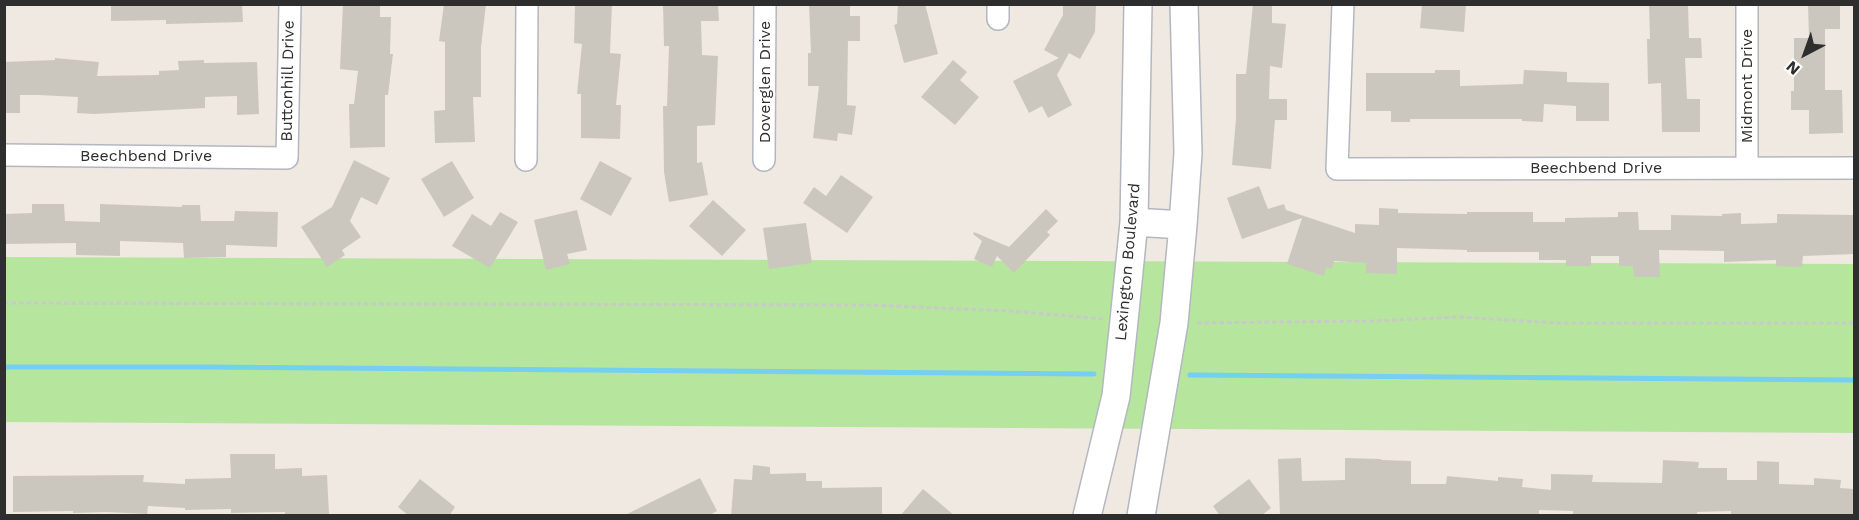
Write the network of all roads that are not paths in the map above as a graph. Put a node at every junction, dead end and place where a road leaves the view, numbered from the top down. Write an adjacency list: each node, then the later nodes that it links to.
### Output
1 (290, 4): 9 (street, Buttonhill Drive)
2 (527, 4): 10 (street)
3 (765, 4): 11 (street, Doverglen Drive)
4 (1138, 4): 14 (street, Lexington Boulevard)
5 (1184, 4): 15 (street)
6 (1343, 4): 12 (street, Beechbend Drive)
7 (1747, 4): 12 (street, Midmont Drive)
8 (4, 155): 9 (street, Beechbend Drive)
9 (287, 158)
10 (526, 160)
11 (764, 160)
12 (1747, 168): 13 (street, Beechbend Drive)
13 (1854, 168)
14 (1134, 222): 15 (street); 16 (street, Lexington Boulevard)
15 (1183, 225): 17 (street)
16 (1086, 516)
17 (1141, 516)

